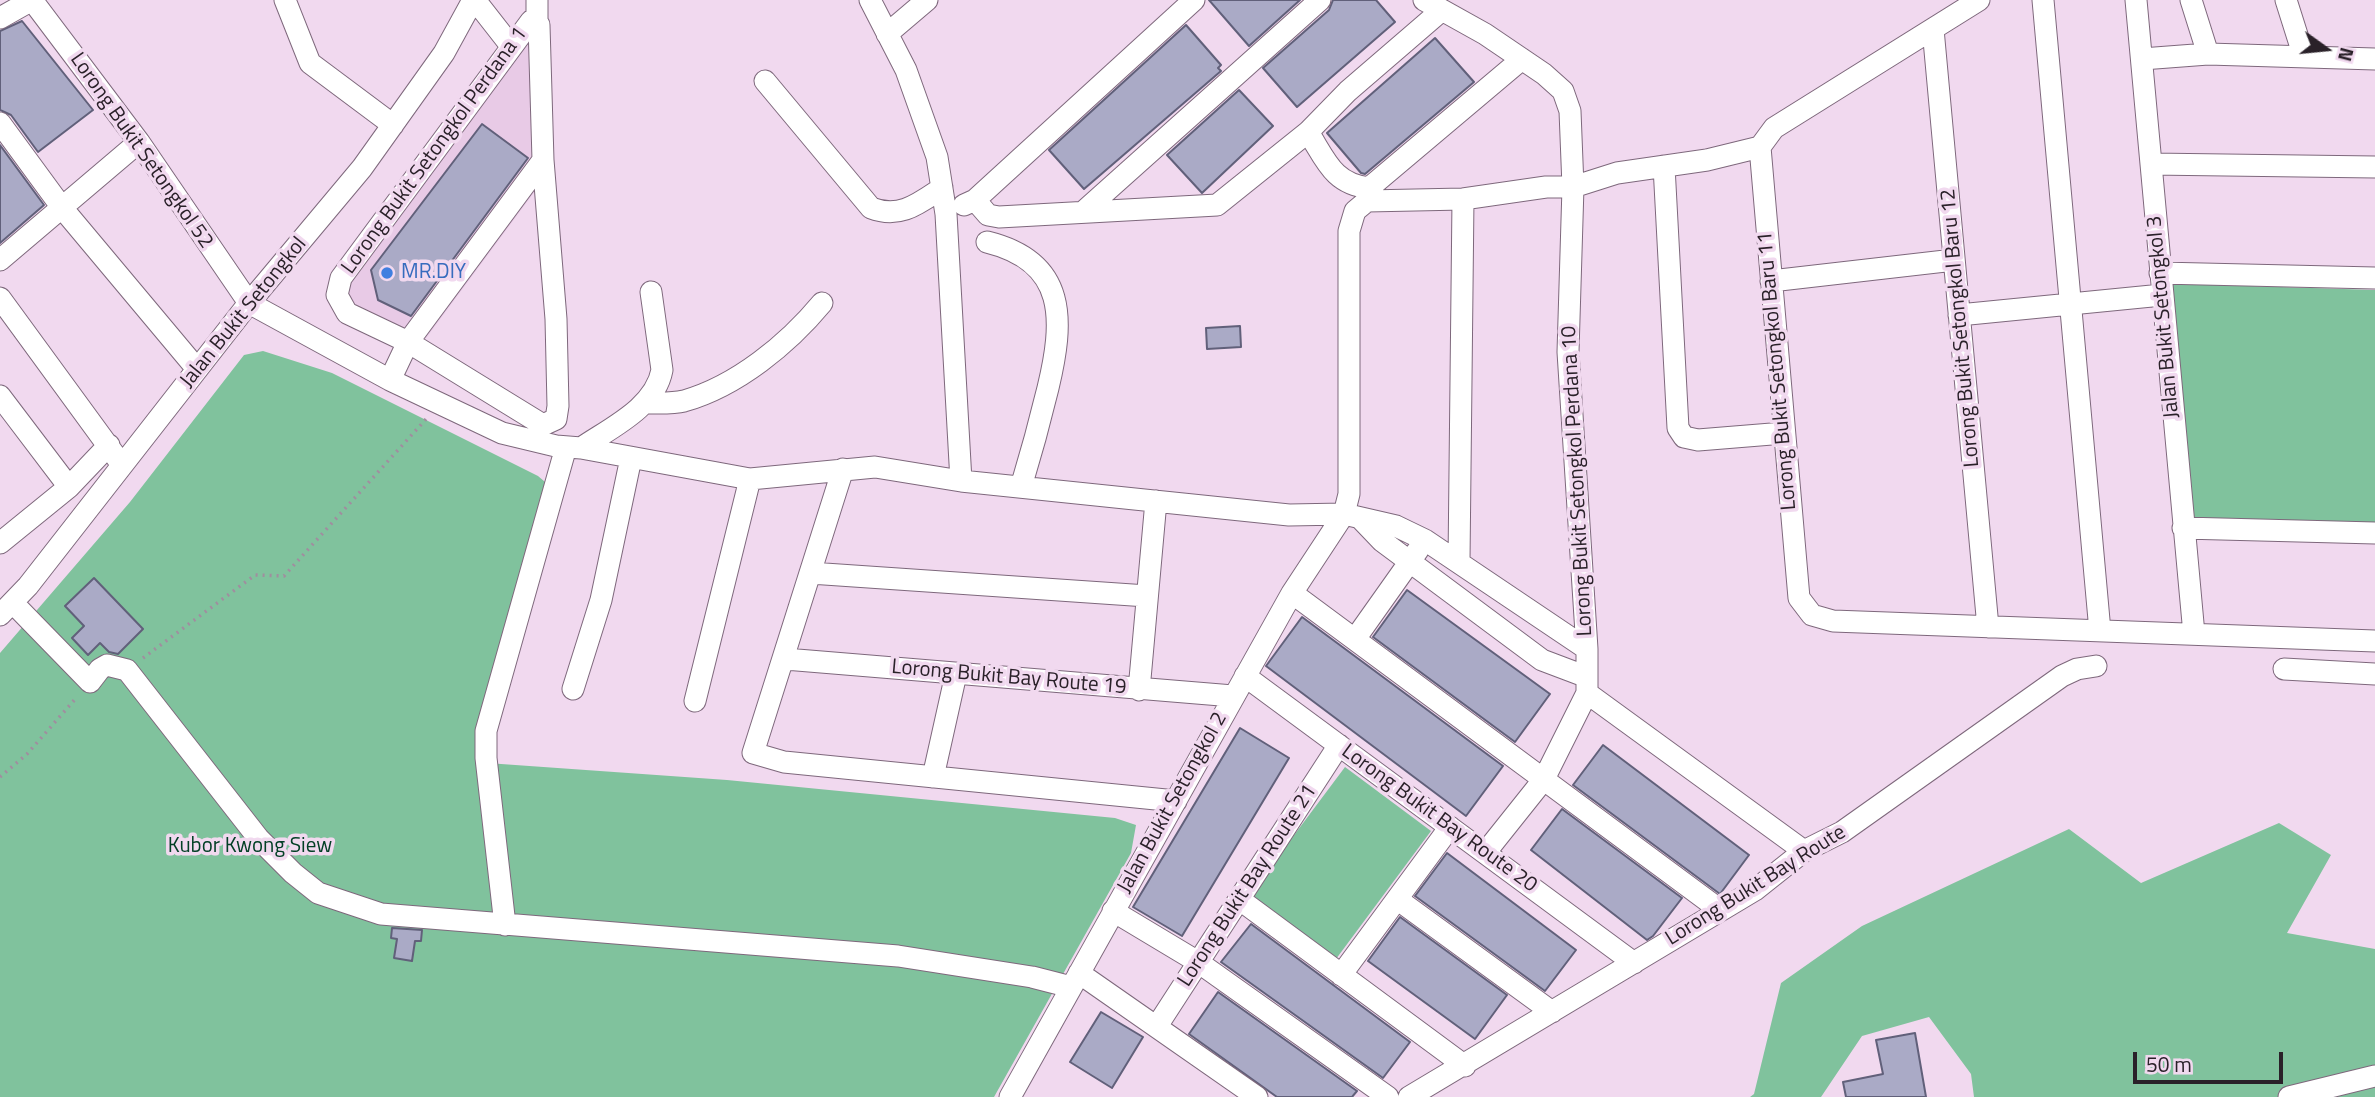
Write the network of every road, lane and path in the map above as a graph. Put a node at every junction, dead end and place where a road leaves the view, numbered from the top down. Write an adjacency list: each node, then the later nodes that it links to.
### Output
1 (32, 0): 15 (street); 29 (street, Lorong Bukit Setongkol 52)
2 (285, 0): 27 (street)
3 (474, 0): 19 (street); 27 (street, Jalan Bukit Setongkol)
4 (537, 0): 16 (street)
5 (870, 0): 18 (street)
6 (927, 0): 18 (street)
7 (1194, 0): 37 (street)
8 (1320, 0): 40 (street)
9 (1979, 0): 17 (street)
10 (2043, 0): 53 (street)
11 (2136, 0): 23 (street, Jalan Bukit Setongkol 3)
12 (2191, 0): 20 (street)
13 (2286, 0): 21 (street)
14 (1433, 5): 22 (street, Lorong Bukit Setongkol Perdana 10); 28 (street)
15 (0, 18)
16 (537, 22): 19 (street, Lorong Bukit Setongkol Perdana 1); 31 (street, Lorong Bukit Setongkol Perdana 1)
17 (1933, 29): 30 (street); 44 (street, Lorong Bukit Setongkol Baru 12)
18 (887, 34): 36 (street)
19 (511, 46): 55 (street, Lorong Bukit Setongkol Perdana 1)
20 (2208, 54): 21 (street); 23 (street)
21 (2304, 58): 24 (street)
22 (1522, 59): 28 (street); 35 (street, Lorong Bukit Setongkol Perdana 10)
23 (2142, 60): 32 (street, Jalan Bukit Setongkol 3)
24 (2375, 60)
25 (765, 81): 36 (street)
26 (0, 123): 39 (street)
27 (393, 125): 51 (street, Jalan Bukit Setongkol)
28 (1308, 132): 40 (street)
29 (139, 142): 39 (street); 51 (street, Lorong Bukit Setongkol 52)
30 (1760, 147): 33 (street); 47 (street, Lorong Bukit Setongkol Baru 11)
31 (543, 160): 55 (street); 55 (street, Lorong Bukit Setongkol Perdana 1)
32 (2151, 164): 34 (street); 45 (street, Jalan Bukit Setongkol 3)
33 (1664, 166): 35 (street); 61 (street)
34 (2375, 167)
35 (1573, 187): 38 (street); 88 (street, Lorong Bukit Setongkol Perdana 10)
36 (942, 188): 41 (street)
37 (975, 200): 40 (street); 41 (street)
38 (1463, 200): 72 (street); 78 (street)
39 (62, 209): 43 (street); 56 (street)
40 (1083, 212)
41 (946, 214): 68 (street)
42 (987, 242): 70 (street)
43 (0, 260)
44 (1954, 260): 47 (street); 54 (street, Lorong Bukit Setongkol Baru 12)
45 (2160, 273): 46 (street); 49 (street, Jalan Bukit Setongkol 3)
46 (2375, 278)
47 (1770, 281): 61 (street, Lorong Bukit Setongkol Baru 11)
48 (651, 292): 60 (street)
49 (2162, 295): 53 (street); 73 (street, Jalan Bukit Setongkol 3)
50 (0, 298): 62 (street)
51 (249, 303): 56 (street, Jalan Bukit Setongkol); 57 (street)
52 (822, 303): 60 (street)
53 (2070, 304): 54 (street); 84 (street)
54 (1959, 315): 83 (street, Lorong Bukit Setongkol Baru 12)
55 (408, 342): 57 (street)
56 (197, 369): 65 (street, Jalan Bukit Setongkol)
57 (390, 380): 59 (street)
58 (0, 396): 69 (street)
59 (440, 403): 63 (street); 92 (path)
60 (646, 403): 63 (street)
61 (1784, 433): 83 (street, Lorong Bukit Setongkol Baru 11)
62 (109, 445): 65 (street); 69 (street)
63 (574, 448): 64 (street); 114 (street)
64 (631, 458): 67 (street); 98 (street)
65 (122, 465): 82 (street, Jalan Bukit Setongkol)
66 (843, 469): 67 (street); 68 (street); 79 (street)
67 (750, 479): 101 (street)
68 (961, 481): 70 (street)
69 (69, 487): 76 (street)
70 (1021, 487): 71 (street)
71 (1156, 501): 72 (street); 81 (street)
72 (1352, 516): 75 (street); 77 (street); 80 (street, Jalan Bukit Setongkol 2)
73 (2183, 528): 74 (street); 85 (street, Jalan Bukit Setongkol 3)
74 (2375, 533)
75 (1425, 540): 77 (street); 78 (street)
76 (0, 543)
77 (1409, 562): 86 (street); 97 (street)
78 (1459, 562): 88 (street)
79 (810, 573): 81 (street); 89 (street)
80 (1292, 593): 86 (street); 95 (street, Jalan Bukit Setongkol 2)
81 (1147, 596): 99 (street)
82 (6, 609): 96 (street)
83 (1988, 627): 84 (street)
84 (2100, 631): 85 (street)
85 (2194, 634): 87 (street)
86 (1355, 639): 105 (street)
87 (2375, 641)
88 (1587, 649): 97 (street, Lorong Bukit Setongkol Perdana 10)
89 (785, 659): 93 (street, Lorong Bukit Bay Route 19); 104 (street)
90 (2096, 666): 108 (street, Lorong Bukit Bay Route)
91 (2284, 669): 94 (street)
92 (127, 670): 96 (street); 114 (street)
93 (957, 674): 99 (street, Lorong Bukit Bay Route 19); 104 (street)
94 (2375, 674)
95 (1245, 676): 100 (street, Jalan Bukit Setongkol 2); 102 (street, Lorong Bukit Bay Route 20)
96 (90, 682): 103 (path)
97 (1587, 685): 105 (street); 108 (street)
98 (573, 689)
99 (1139, 690): 100 (street, Lorong Bukit Bay Route 19)
100 (1233, 696): 106 (street, Jalan Bukit Setongkol 2)
101 (695, 701)
102 (1339, 745): 107 (street, Lorong Bukit Bay Route 20); 111 (street, Lorong Bukit Bay Route 21)
103 (0, 777)
104 (933, 777): 106 (street)
105 (1544, 779): 109 (street); 112 (street)
106 (1175, 801): 113 (street, Jalan Bukit Setongkol 2)
107 (1450, 827): 109 (street, Lorong Bukit Bay Route 20); 110 (street)
108 (1804, 851): 112 (street, Lorong Bukit Bay Route)
109 (1485, 853): 116 (street, Lorong Bukit Bay Route 20)
110 (1397, 899): 117 (street); 119 (street)
111 (1239, 900): 115 (street, Lorong Bukit Bay Route 21); 117 (street)
112 (1720, 910): 116 (street, Lorong Bukit Bay Route)
113 (1113, 911): 115 (street); 118 (street, Jalan Bukit Setongkol 2)
114 (505, 925): 118 (street)
115 (1198, 962): 120 (street, Lorong Bukit Bay Route 21); 125 (street)
116 (1634, 962): 119 (street, Lorong Bukit Bay Route)
117 (1341, 975): 121 (street)
118 (1075, 980): 120 (street); 123 (street, Jalan Bukit Setongkol 2)
119 (1552, 1012): 121 (street, Lorong Bukit Bay Route)
120 (1157, 1026): 124 (street)
121 (1465, 1066): 126 (street, Lorong Bukit Bay Route)
122 (2375, 1076): 127 (street)
123 (1010, 1097)
124 (1257, 1097)
125 (1388, 1097)
126 (1409, 1097)
127 (2289, 1097)

